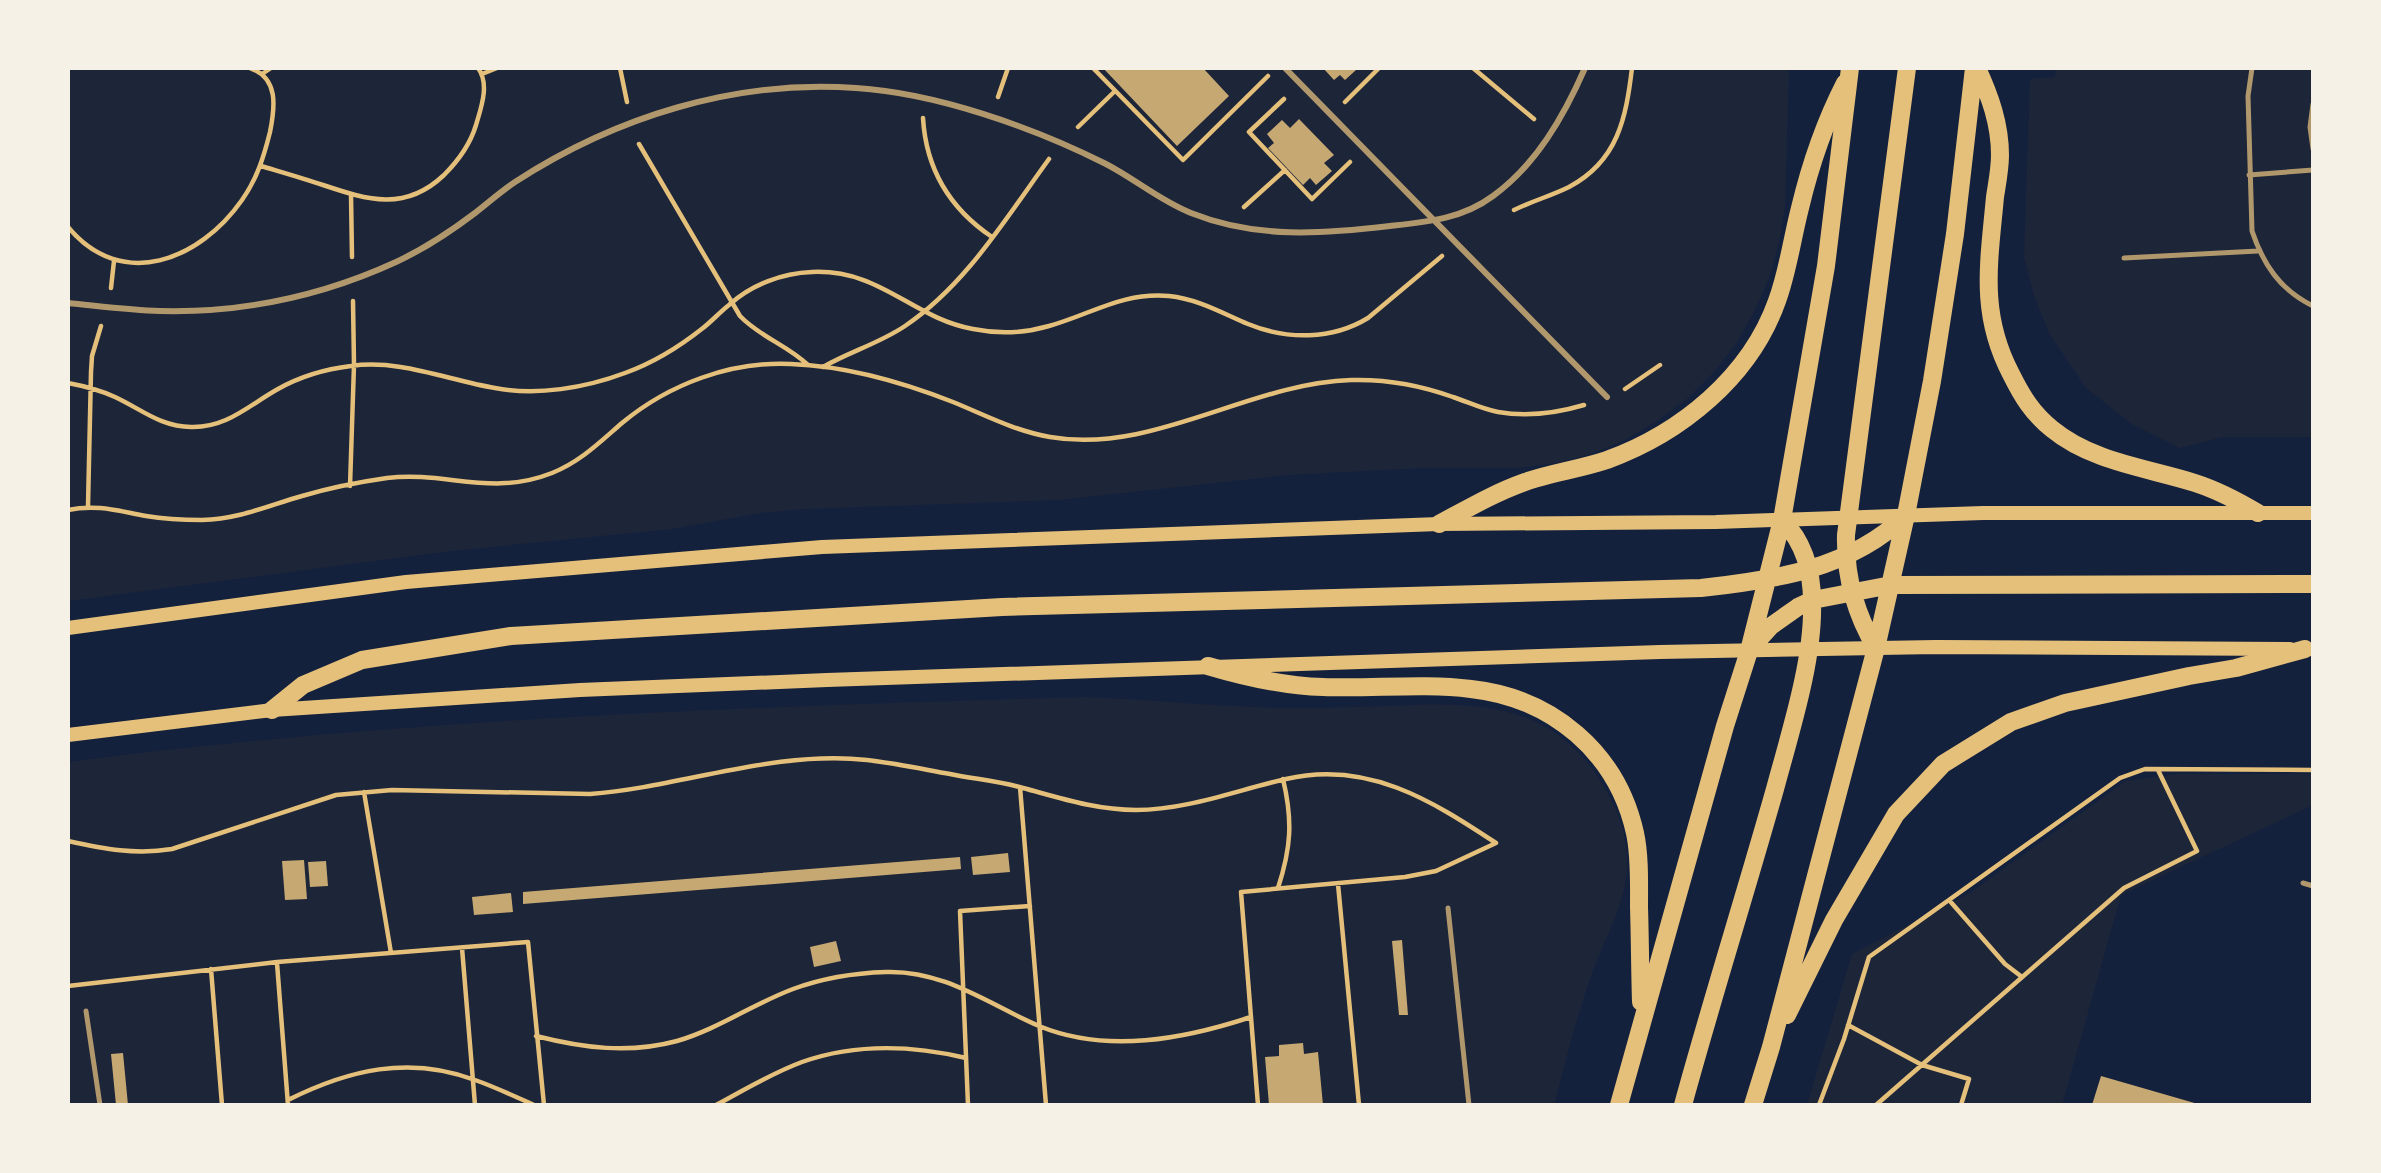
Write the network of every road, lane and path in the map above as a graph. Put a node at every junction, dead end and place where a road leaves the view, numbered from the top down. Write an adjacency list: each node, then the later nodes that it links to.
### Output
1 (250, 68): 18 (path)
2 (271, 68): 18 (path)
3 (478, 68): 19 (path)
4 (497, 68): 19 (path)
5 (620, 68): 26 (path)
6 (1008, 68): 25 (path)
7 (1093, 68): 21 (path)
8 (1276, 68): 21 (path)
9 (1285, 68): 20 (street)
10 (1379, 68): 24 (path)
11 (1473, 68): 27 (path)
12 (1585, 68): 27 (street)
13 (1632, 68): 36 (path)
14 (1907, 68): 64 (main road)
15 (1976, 68): 61 (main road); 63 (main road)
16 (2252, 68): 34 (lane)
17 (1850, 71): 65 (main road); 66 (main road)
18 (262, 74): 31 (path)
19 (482, 74): 35 (path)
20 (1300, 83): 24 (street); 32 (path)
21 (1115, 91): 28 (path)
22 (923, 99): 25 (street); 26 (street); 40 (path)
23 (2313, 104): 30 (lane)
24 (1331, 116): 29 (street)
25 (996, 118): 28 (street)
26 (631, 122): 45 (street); 47 (path)
27 (1551, 133): 37 (street)
28 (1060, 144): 38 (street); 40 (path)
29 (1364, 149): 32 (path); 37 (street)
30 (2313, 149)
31 (261, 166): 35 (path); 44 (path)
32 (1285, 170): 38 (path)
33 (2313, 170): 34 (lane)
34 (2249, 175): 42 (lane)
35 (351, 195): 45 (path)
36 (1507, 214)
37 (1435, 221): 38 (street); 41 (street)
38 (1226, 223)
39 (68, 227): 44 (path)
40 (992, 237): 50 (path)
41 (1457, 244): 50 (path); 57 (street)
42 (2258, 251): 43 (lane); 49 (lane)
43 (2124, 258)
44 (114, 261): 48 (path)
45 (352, 279): 48 (street); 51 (path)
46 (68, 303): 48 (street)
47 (730, 303): 50 (path); 51 (path); 52 (path)
48 (107, 306): 56 (path)
49 (2313, 306)
50 (925, 312): 54 (path)
51 (354, 365): 56 (path); 58 (path)
52 (809, 365): 54 (path); 58 (path)
53 (1660, 365): 57 (path)
54 (822, 367): 57 (path)
55 (68, 383): 56 (path)
56 (90, 387): 59 (path)
57 (1607, 397)
58 (351, 485): 59 (path)
59 (88, 506): 60 (path)
60 (68, 510)
61 (2258, 513): 62 (main road); 63 (main road)
62 (2313, 513)
63 (1906, 516): 64 (main road); 67 (main road); 71 (main road)
64 (1847, 517): 65 (main road); 67 (main road)
65 (1782, 520): 66 (main road); 68 (main road); 69 (main road)
66 (1439, 524): 74 (main road)
67 (1845, 556): 68 (main road); 72 (main road)
68 (1809, 570): 69 (main road); 73 (main road)
69 (1768, 581): 78 (main road); 80 (main road)
70 (2313, 584): 71 (main road)
71 (1891, 585): 72 (main road); 75 (main road)
72 (1851, 592): 73 (main road); 75 (main road)
73 (1812, 600): 76 (main road); 78 (main road)
74 (68, 628)
75 (1876, 648): 76 (main road); 77 (main road); 108 (main road)
76 (1808, 649): 78 (main road); 125 (main road)
77 (2309, 649): 108 (main road)
78 (1749, 651): 79 (main road); 104 (main road)
79 (1208, 666): 80 (main road); 104 (main road)
80 (272, 710): 81 (main road)
81 (68, 735)
82 (2158, 770): 83 (path); 92 (path); 99 (path)
83 (2313, 770)
84 (1283, 779): 85 (path); 89 (path); 91 (path)
85 (1020, 787): 86 (path); 93 (path)
86 (363, 792): 87 (path); 96 (path)
87 (68, 841)
88 (2303, 883): 90 (lane)
89 (1338, 884): 91 (path); 122 (path)
90 (2313, 886)
91 (1278, 888): 103 (path)
92 (1949, 900): 99 (path); 105 (path)
93 (1030, 906): 101 (path); 106 (path)
94 (1448, 908): 123 (lane)
95 (462, 948): 96 (path); 107 (path); 111 (path)
96 (391, 953): 97 (path)
97 (277, 962): 98 (path); 112 (path)
98 (211, 969): 100 (path); 114 (path)
99 (2022, 977): 110 (path)
100 (68, 986)
101 (963, 987): 106 (path); 107 (path); 109 (path)
102 (86, 1011): 113 (lane)
103 (1251, 1017): 106 (path); 121 (path)
104 (1641, 1023): 124 (main road)
105 (1848, 1025): 110 (path); 127 (path)
106 (1040, 1026): 120 (path)
107 (536, 1036): 117 (path)
108 (1771, 1046): 126 (main road)
109 (966, 1058): 118 (path); 119 (path)
110 (1922, 1065): 128 (path); 129 (path)
111 (473, 1079): 112 (path); 115 (path); 116 (path)
112 (288, 1103)
113 (100, 1105)
114 (222, 1105)
115 (475, 1105)
116 (534, 1105)
117 (544, 1105)
118 (716, 1105)
119 (968, 1105)
120 (1046, 1105)
121 (1258, 1105)
122 (1359, 1105)
123 (1469, 1105)
124 (1619, 1105)
125 (1683, 1105)
126 (1753, 1105)
127 (1819, 1105)
128 (1876, 1105)
129 (1962, 1105)

